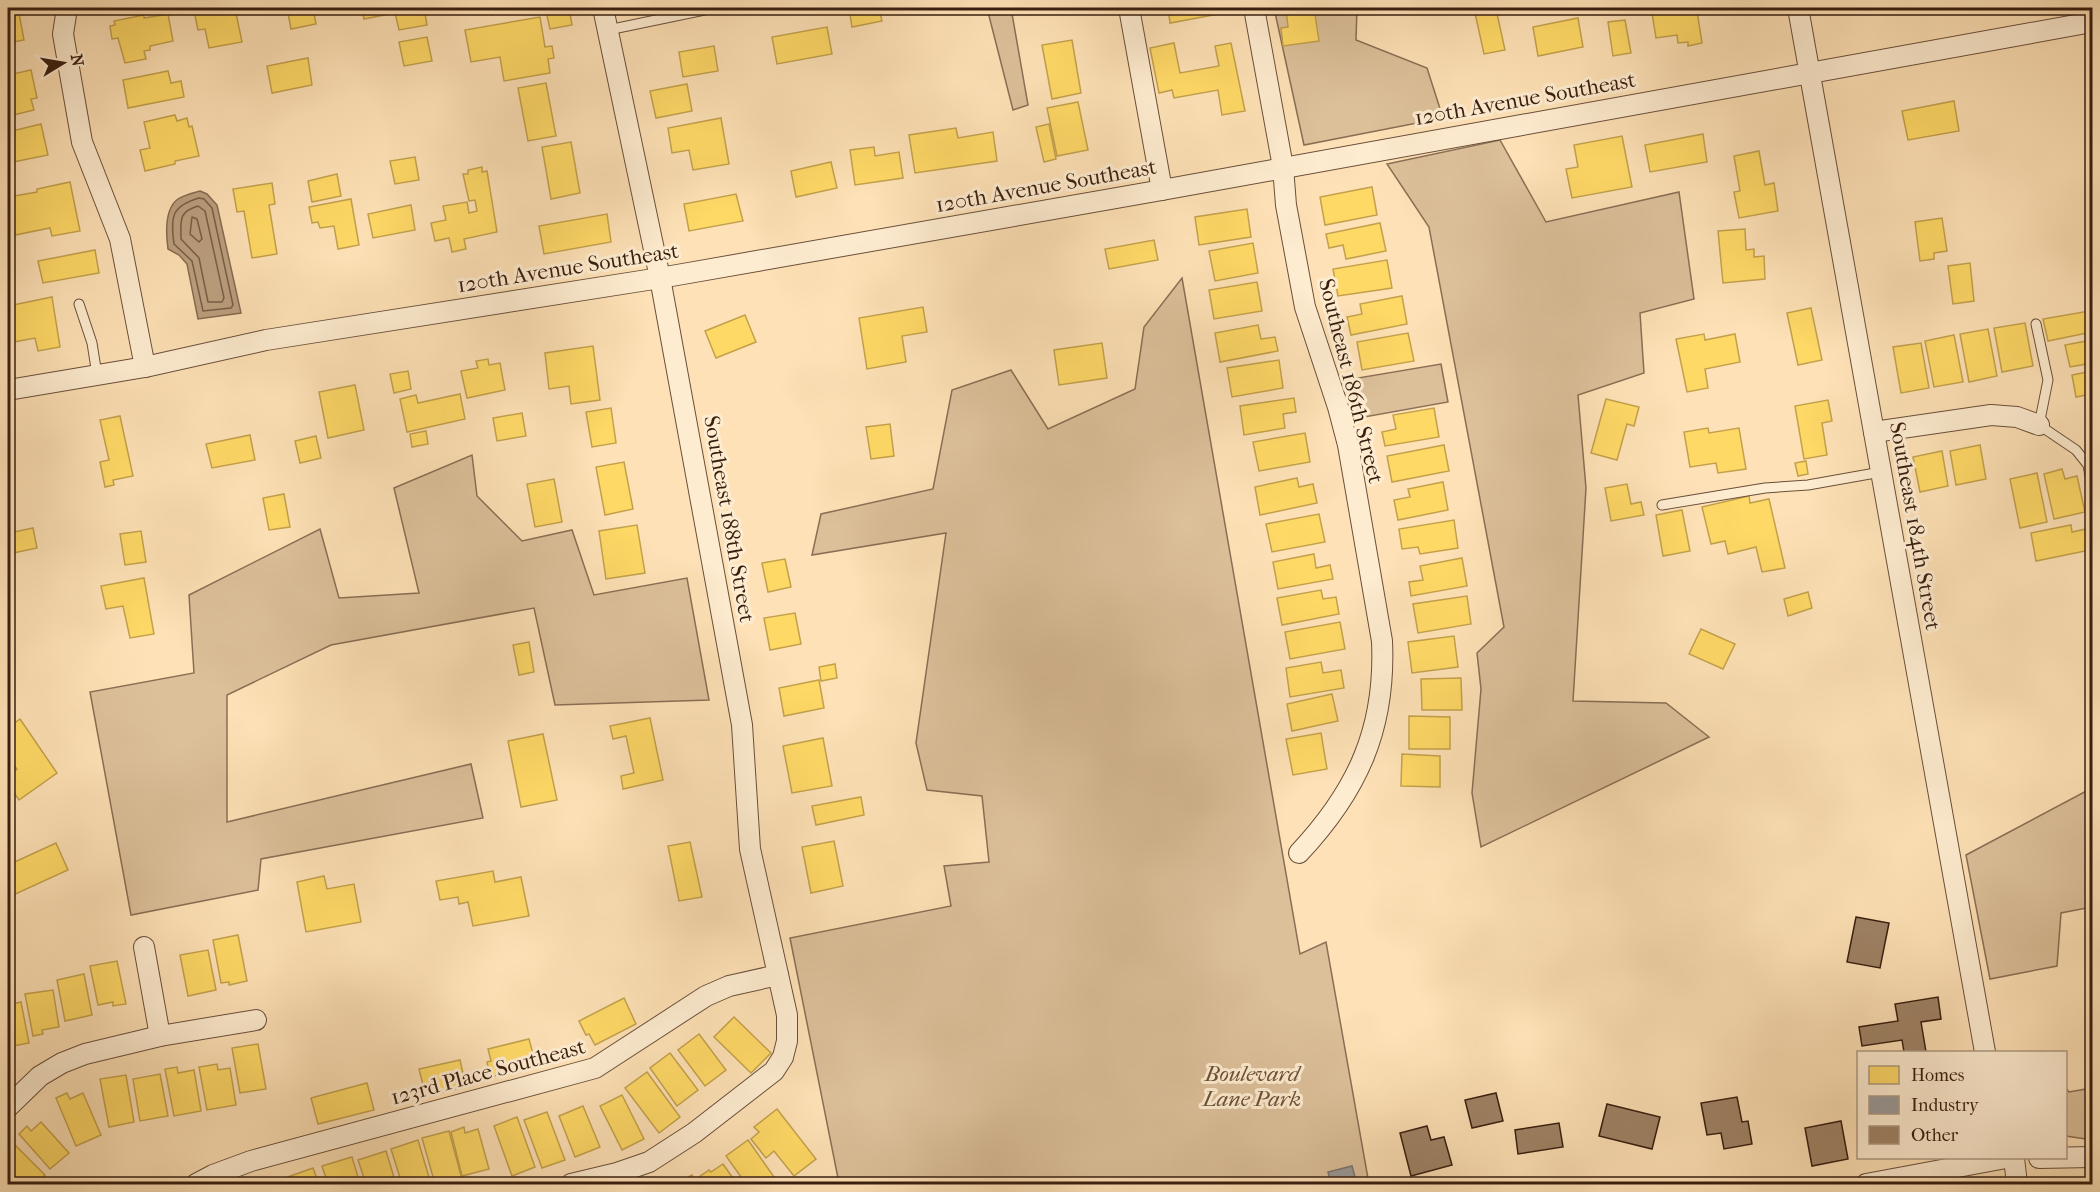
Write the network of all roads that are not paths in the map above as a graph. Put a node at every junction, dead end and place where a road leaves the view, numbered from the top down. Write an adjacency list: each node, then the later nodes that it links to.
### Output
1 (67, 8): 15 (street)
2 (603, 8): 8 (street, Southeast 188th Street)
3 (714, 8): 8 (lane)
4 (1129, 8): 11 (street)
5 (1254, 8): 10 (street, Southeast 186th Street)
6 (1798, 8): 9 (street, Southeast 184th Street)
7 (2092, 22): 9 (street, 120th Avenue Southeast)
8 (608, 30): 12 (street, Southeast 188th Street)
9 (1809, 73): 10 (street, 120th Avenue Southeast); 19 (street, Southeast 184th Street)
10 (1283, 167): 11 (street, 120th Avenue Southeast); 23 (street, Southeast 186th Street)
11 (1162, 190): 12 (street, 120th Avenue Southeast)
12 (660, 278): 15 (street, 120th Avenue Southeast); 25 (street, Southeast 188th Street)
13 (79, 304): 16 (lane)
14 (2036, 324): 18 (lane)
15 (145, 367): 16 (street, 120th Avenue Southeast)
16 (97, 375): 17 (street, 120th Avenue Southeast)
17 (8, 390)
18 (2039, 425): 19 (street); 21 (lane)
19 (1874, 432): 20 (street, Southeast 184th Street)
20 (1881, 472): 22 (lane); 28 (street, Southeast 184th Street)
21 (2092, 487)
22 (1662, 505)
23 (1299, 853)
24 (144, 947): 27 (street)
25 (778, 975): 34 (street, 123rd Place Southeast); 35 (street, Southeast 188th Street)
26 (256, 1020): 27 (street)
27 (160, 1036): 29 (street)
28 (1985, 1051)
29 (9, 1103)
30 (2067, 1158): 31 (street)
31 (2092, 1158)
32 (2001, 1159): 36 (street)
33 (2013, 1159): 37 (street)
34 (196, 1185)
35 (571, 1185)
36 (1866, 1185)
37 (2017, 1185)

